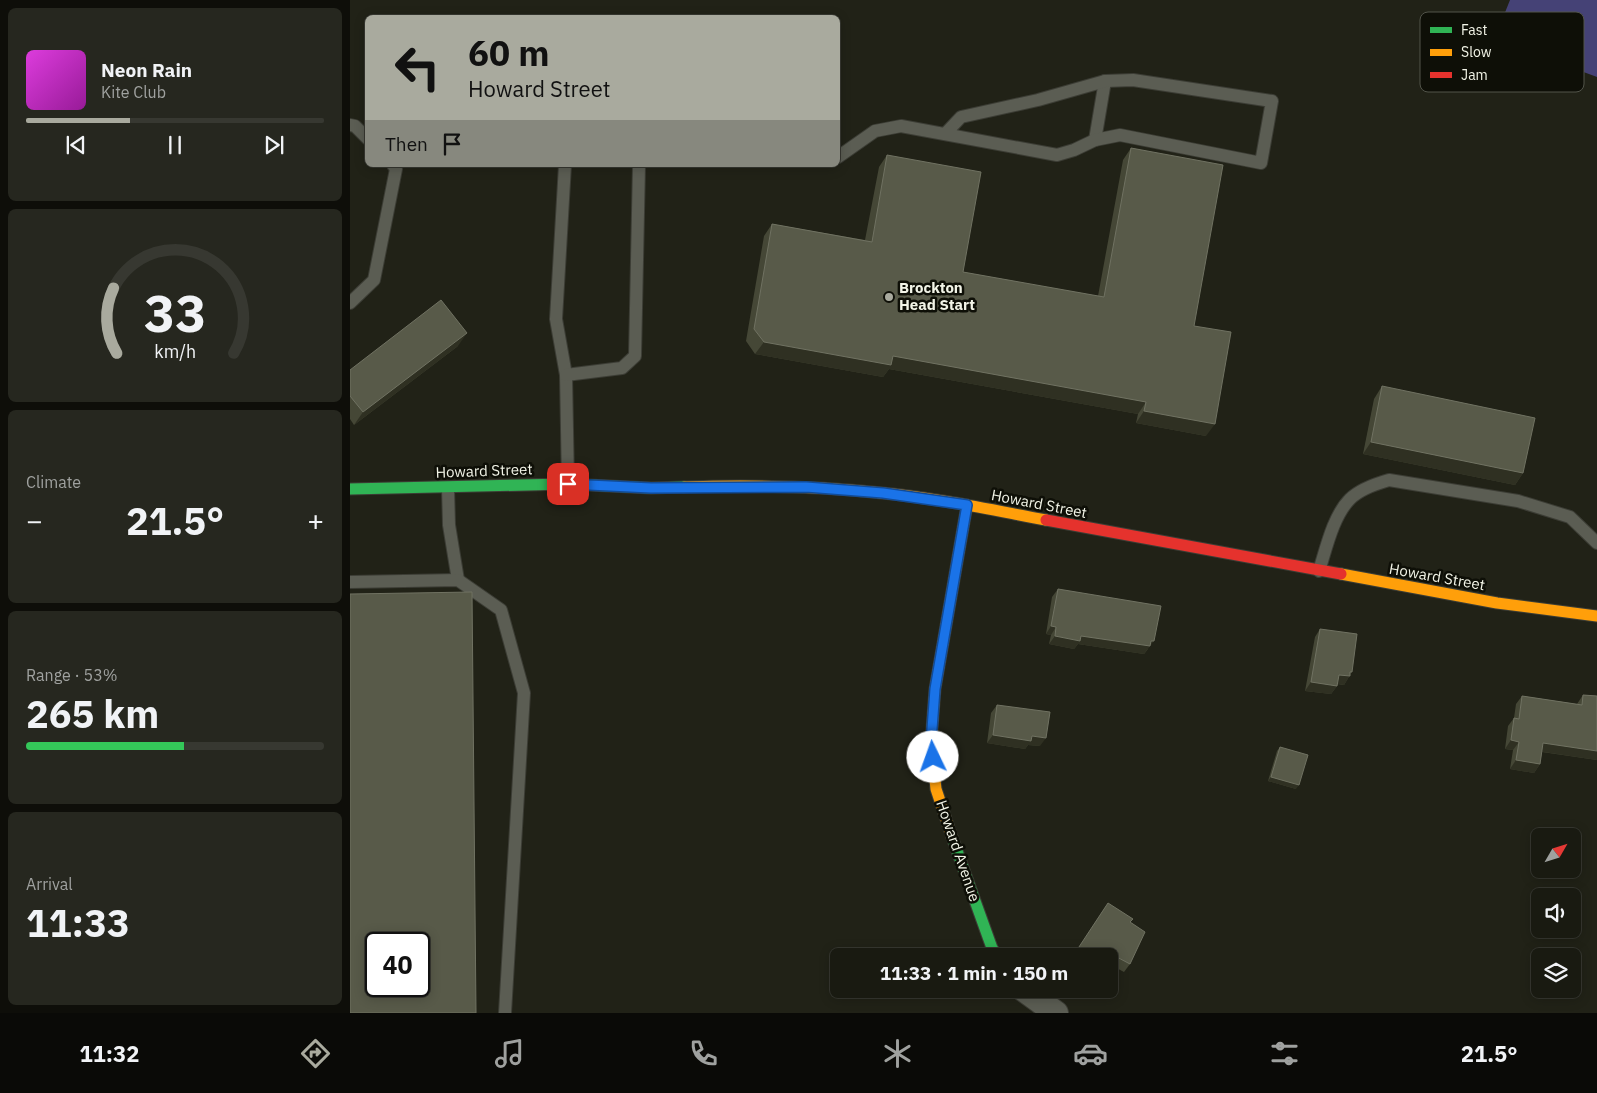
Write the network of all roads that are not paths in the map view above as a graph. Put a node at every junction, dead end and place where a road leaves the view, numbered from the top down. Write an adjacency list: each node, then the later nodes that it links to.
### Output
1 (1105, 81): 3 (lane); 5 (lane); 5 (lane)
2 (350, 125): 4 (lane)
3 (945, 134): 5 (lane); 6 (lane)
4 (365, 136)
5 (1095, 140)
6 (840, 156)
7 (394, 167): 10 (lane)
8 (565, 167): 11 (lane)
9 (639, 167): 11 (lane)
10 (350, 304)
11 (566, 375): 12 (lane)
12 (568, 484): 13 (main road, Howard Street); 15 (main road, Howard Street)
13 (448, 488): 14 (main road, Howard Street); 18 (lane)
14 (350, 489)
15 (967, 505): 17 (main road, Howard Street); 21 (main road, Howard Avenue)
16 (1597, 543): 17 (lane)
17 (1319, 571): 20 (main road, Howard Street)
18 (458, 580): 19 (lane); 23 (lane)
19 (350, 582)
20 (1597, 616)
21 (992, 948)
22 (1035, 998): 24 (street)
23 (505, 1013)
24 (1056, 1013)

